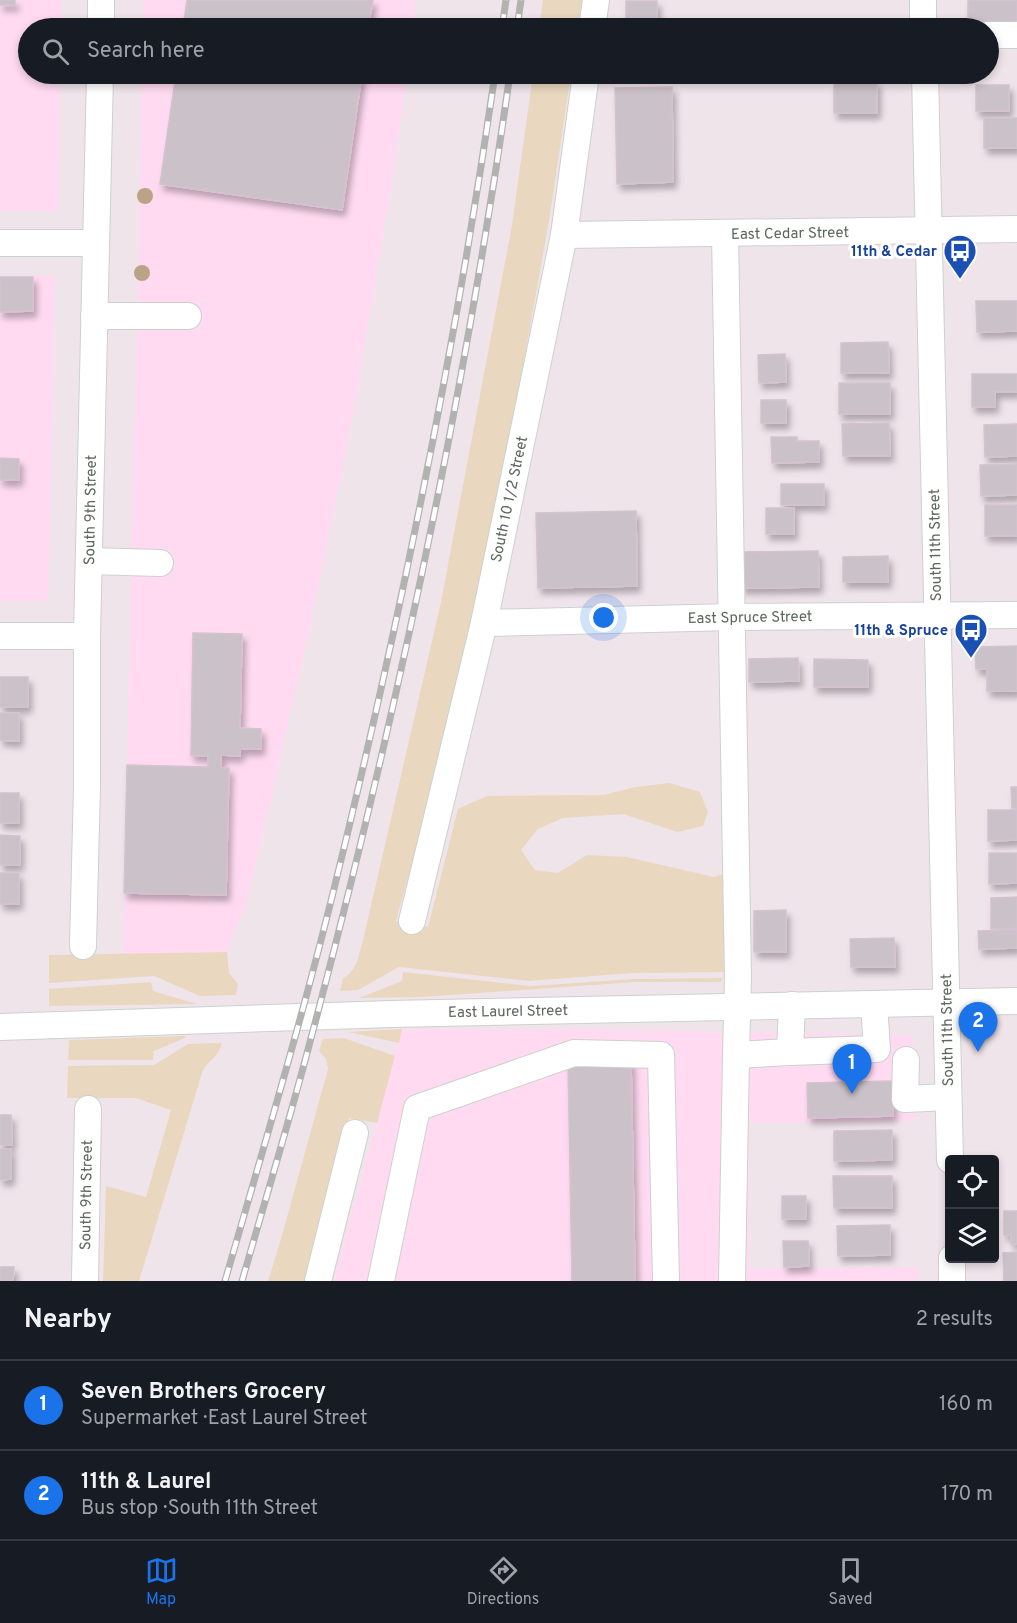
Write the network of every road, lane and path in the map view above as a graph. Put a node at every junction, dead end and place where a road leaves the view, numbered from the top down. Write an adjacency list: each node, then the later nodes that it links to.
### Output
1 (101, 0): 4 (street)
2 (596, 0): 5 (street)
3 (923, 0): 6 (street)
4 (101, 18)
5 (593, 18)
6 (924, 18)
7 (999, 35): 8 (street)
8 (1017, 35)
9 (100, 84): 17 (street, South 9th Street)
10 (585, 84): 15 (street, South 10 1/2 Street)
11 (924, 84): 13 (street, South 11th Street)
12 (1017, 229): 13 (street, East Cedar Street)
13 (928, 231): 14 (street, East Cedar Street); 22 (street, South 11th Street)
14 (725, 234): 15 (street, East Cedar Street); 24 (street)
15 (564, 235): 25 (street, South 10 1/2 Street)
16 (0, 243): 17 (street)
17 (96, 243): 18 (street, South 9th Street)
18 (94, 316): 19 (street); 20 (street, South 9th Street)
19 (188, 316)
20 (89, 561): 21 (street); 27 (street, South 9th Street)
21 (160, 563)
22 (937, 615): 23 (street, East Spruce Street); 24 (street, East Spruce Street); 31 (street, South 11th Street)
23 (1017, 615)
24 (733, 617): 25 (street, East Spruce Street); 34 (street)
25 (484, 623): 28 (street, South 10 1/2 Street)
26 (0, 636): 27 (street)
27 (87, 636): 29 (street, South 9th Street)
28 (412, 921)
29 (83, 946)
30 (1017, 1001): 31 (street, East Laurel Street)
31 (946, 1002): 32 (street, East Laurel Street); 40 (street, South 11th Street)
32 (874, 1004): 33 (street, East Laurel Street); 36 (street)
33 (792, 1005): 34 (street, East Laurel Street); 37 (street)
34 (738, 1006): 35 (street, East Laurel Street); 38 (street)
35 (0, 1027)
36 (877, 1049): 37 (street); 39 (street)
37 (790, 1052): 38 (street)
38 (736, 1055): 50 (street)
39 (906, 1060): 40 (street); 41 (street)
40 (947, 1065): 41 (street, South 11th Street)
41 (948, 1097): 44 (street, South 11th Street)
42 (88, 1109): 46 (street, South 9th Street)
43 (355, 1134): 47 (street)
44 (950, 1155)
45 (952, 1263): 51 (street)
46 (85, 1281)
47 (318, 1281)
48 (381, 1281): 49 (street)
49 (666, 1281)
50 (732, 1281)
51 (952, 1281)

